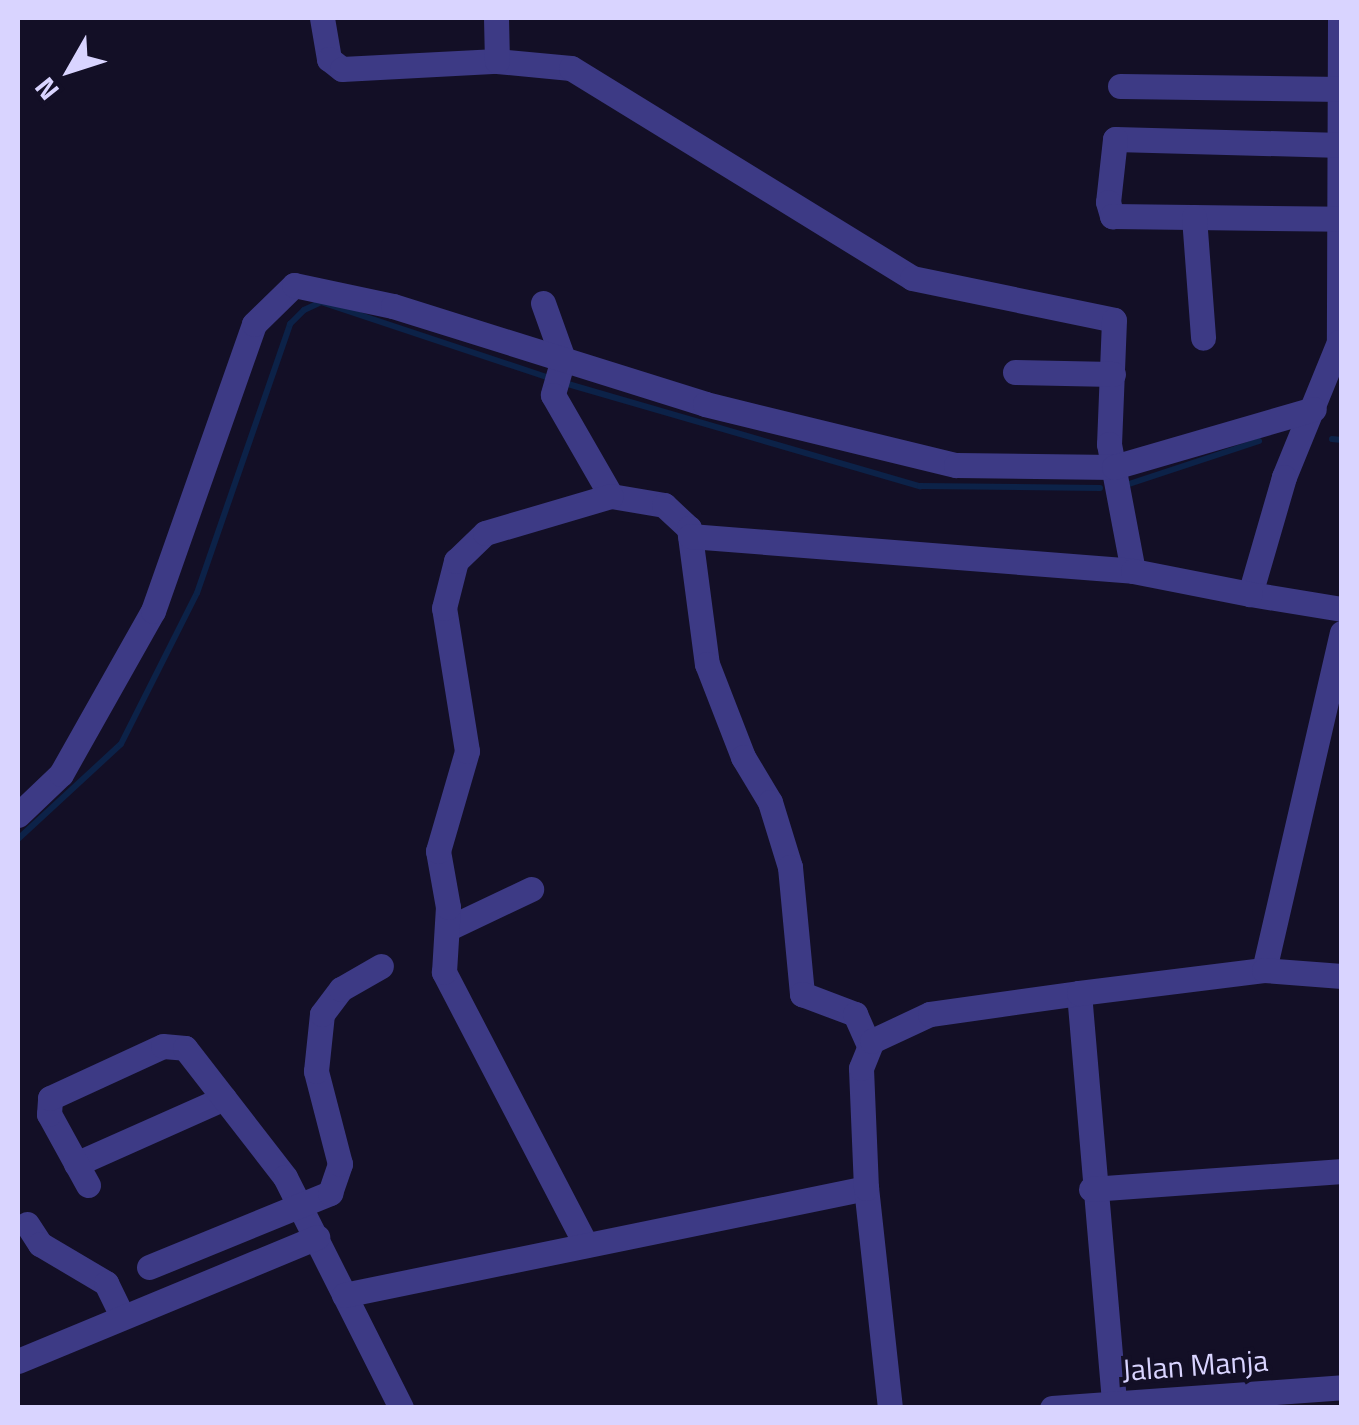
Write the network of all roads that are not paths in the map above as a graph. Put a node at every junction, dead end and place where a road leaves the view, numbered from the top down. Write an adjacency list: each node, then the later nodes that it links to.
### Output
1 (322, 18): 4 (street)
2 (496, 18): 4 (street)
3 (1340, 18): 6 (street)
4 (496, 62): 16 (street)
5 (1120, 86): 6 (street)
6 (1340, 89): 7 (street)
7 (1340, 146): 8 (street); 9 (street)
8 (1194, 217): 9 (street); 12 (street)
9 (1340, 219): 10 (street)
10 (1340, 271): 13 (street)
11 (543, 303): 14 (street)
12 (1202, 338)
13 (1340, 342): 17 (street)
14 (559, 371): 18 (street); 19 (street); 25 (street)
15 (1016, 372): 16 (street)
16 (1113, 374): 18 (street)
17 (1325, 403): 18 (street); 22 (street)
18 (1114, 467): 21 (street)
19 (611, 496): 20 (street); 27 (street)
20 (690, 536): 21 (street); 32 (street)
21 (1133, 571): 22 (street)
22 (1250, 594): 23 (street)
23 (1342, 609)
24 (1342, 633): 29 (street)
25 (18, 815)
26 (531, 889): 27 (street)
27 (449, 928): 40 (street)
28 (381, 966): 37 (street)
29 (1264, 970): 30 (street); 31 (street)
30 (1342, 976)
31 (1078, 993): 32 (street); 36 (street)
32 (869, 1046): 35 (street)
33 (224, 1098): 33 (street); 37 (street)
34 (1342, 1171): 36 (street)
35 (866, 1188): 40 (street); 49 (street)
36 (1092, 1190): 46 (street)
37 (301, 1206): 39 (street); 41 (street)
38 (26, 1224): 43 (street)
39 (317, 1236): 42 (street); 43 (street)
40 (586, 1245): 42 (street)
41 (149, 1266)
42 (344, 1295): 48 (street)
43 (122, 1316): 44 (street)
44 (18, 1361)
45 (1342, 1387): 47 (street, Jalan Manja)
46 (1114, 1402): 47 (street, Jalan Manja); 50 (street, Jalan Manja)
47 (1218, 1402)
48 (401, 1408)
49 (890, 1408)
50 (1052, 1408)

